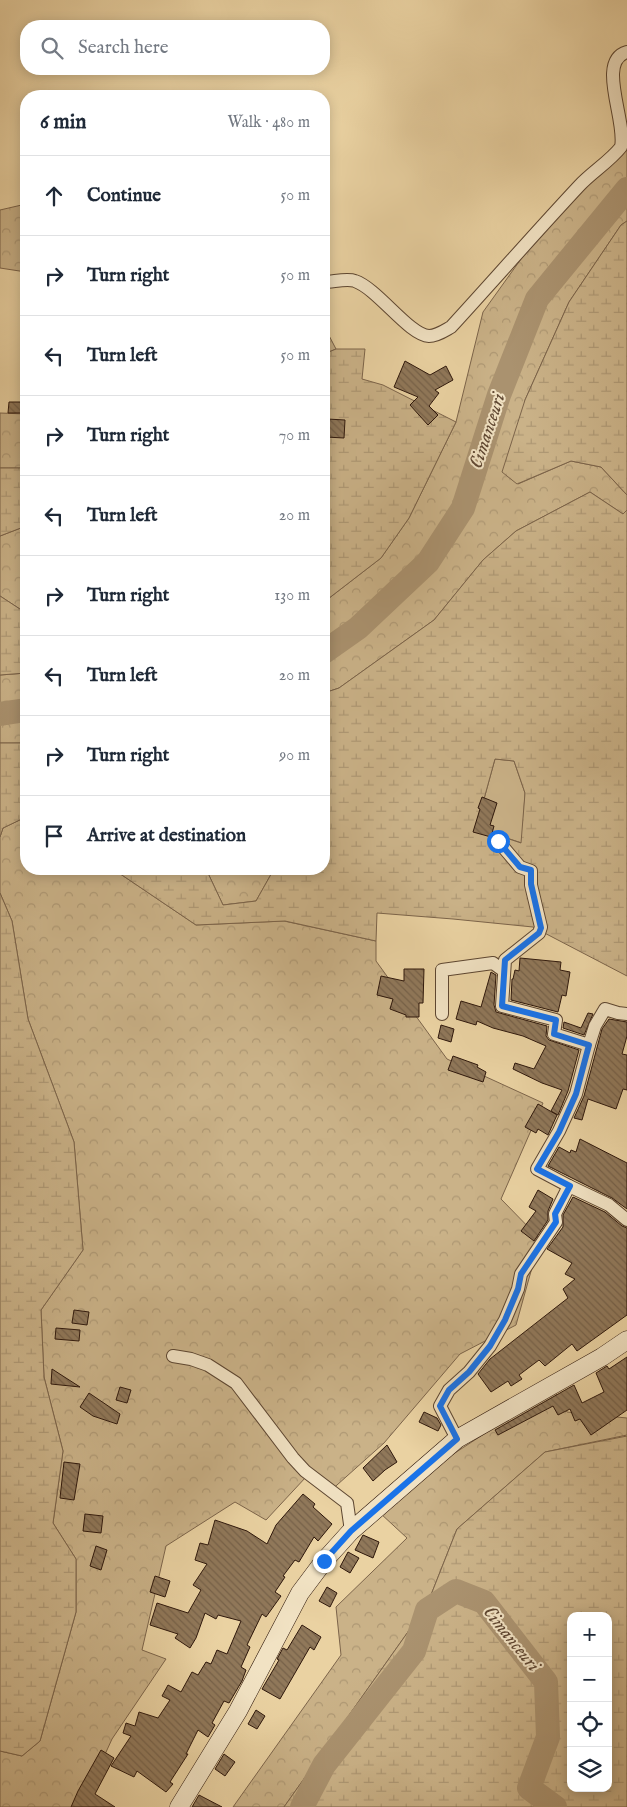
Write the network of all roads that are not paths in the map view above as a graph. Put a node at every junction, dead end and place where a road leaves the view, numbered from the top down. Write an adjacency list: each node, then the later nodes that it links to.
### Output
1 (627, 52): 2 (street)
2 (330, 282)
3 (498, 841): 4 (street)
4 (504, 972): 5 (street); 7 (street)
5 (442, 1014)
6 (627, 1014): 7 (street)
7 (589, 1045): 8 (street)
8 (570, 1186): 9 (street); 12 (street)
9 (627, 1220)
10 (627, 1340): 12 (street)
11 (173, 1356): 13 (street)
12 (457, 1439): 13 (street)
13 (351, 1531): 14 (street)
14 (179, 1807)

